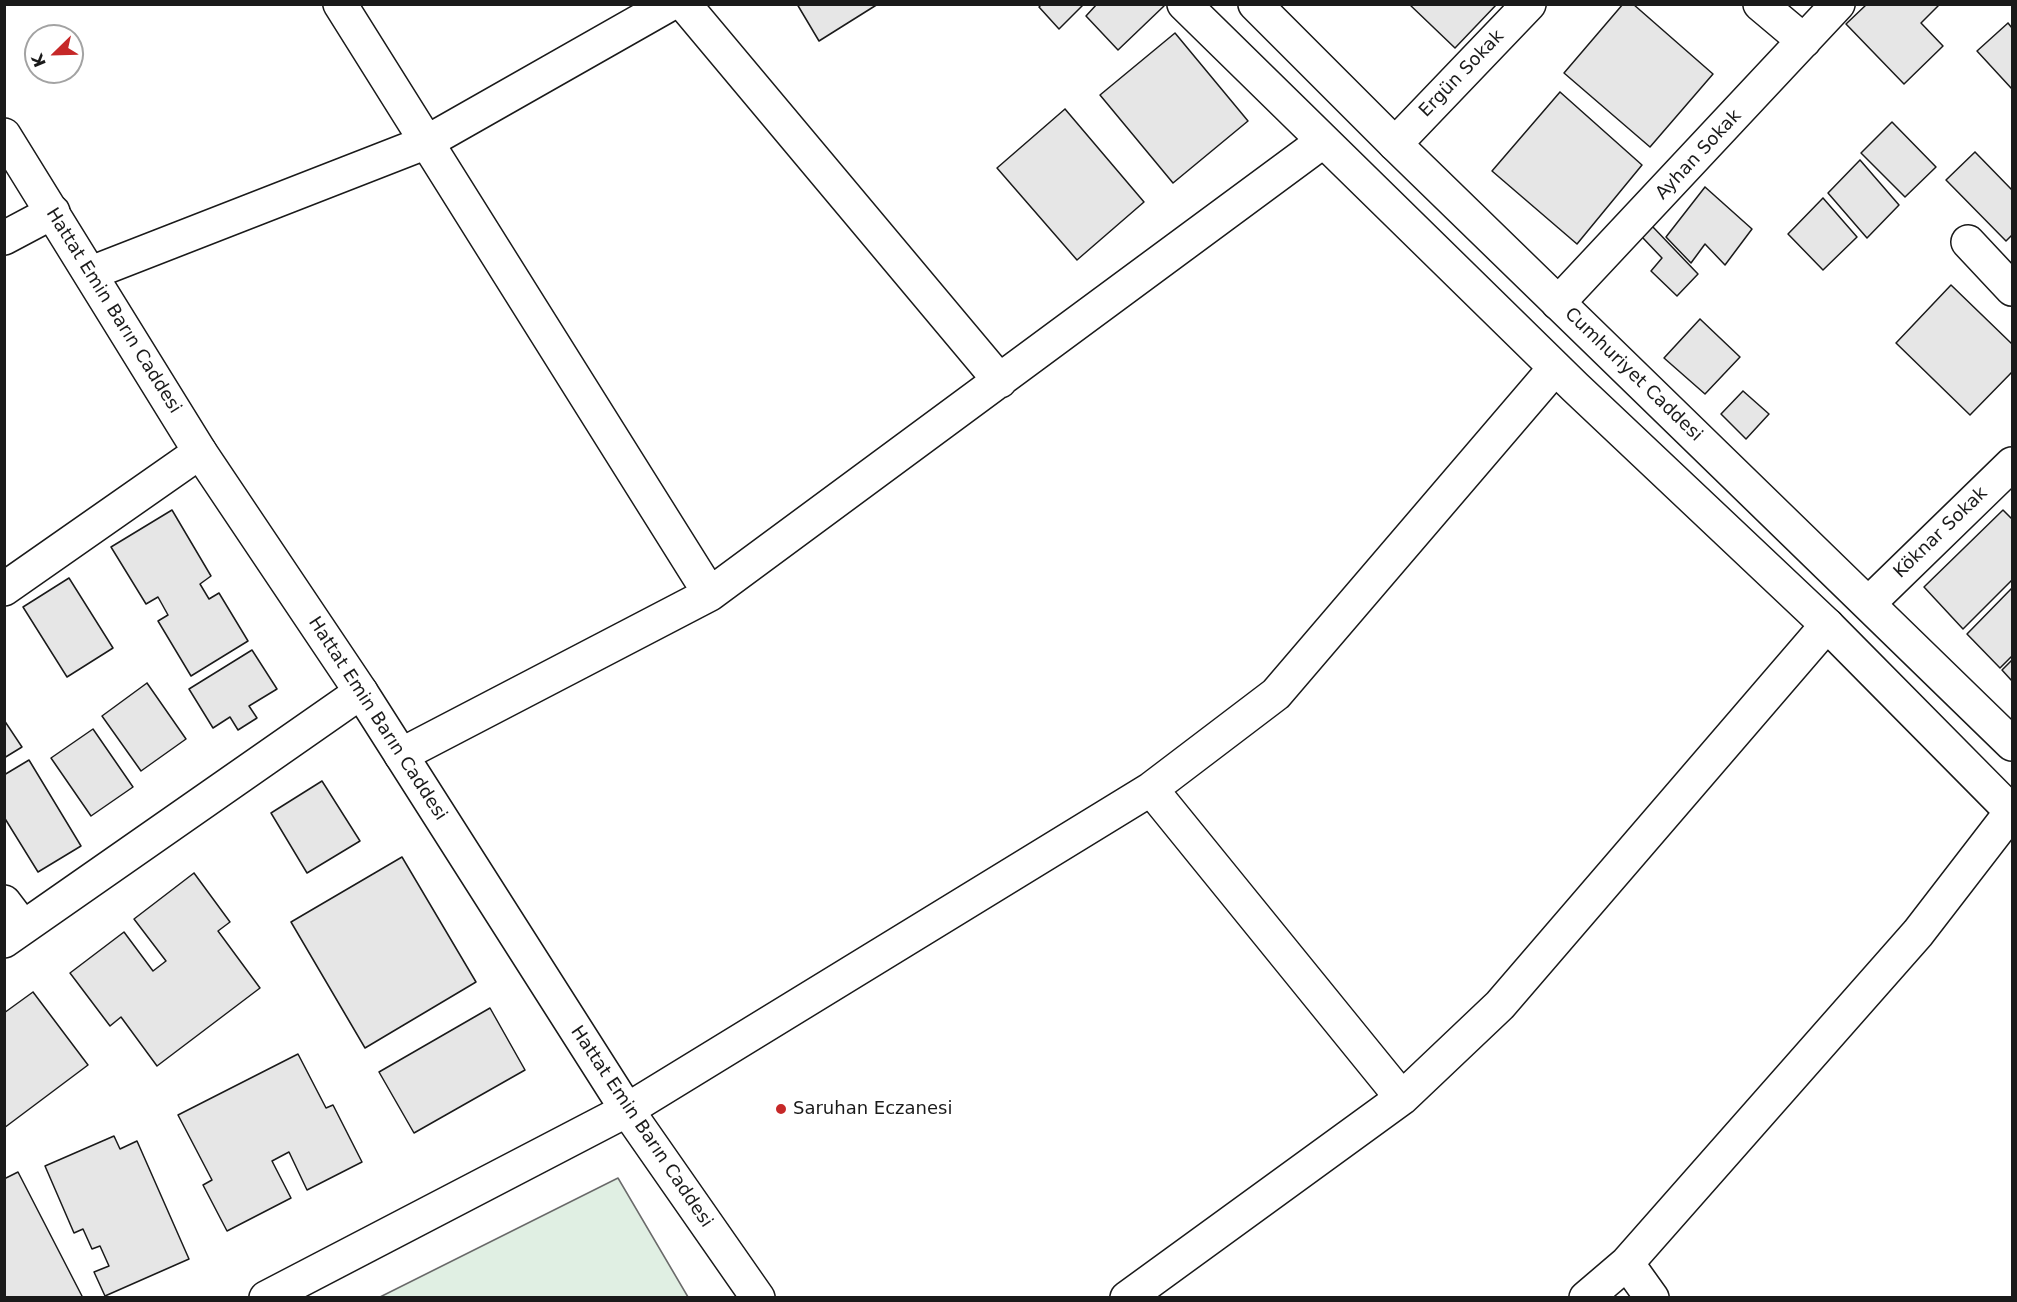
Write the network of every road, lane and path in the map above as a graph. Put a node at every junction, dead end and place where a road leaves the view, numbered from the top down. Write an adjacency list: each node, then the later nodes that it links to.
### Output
1 (340, 4): 11 (street)
2 (670, 4): 11 (street)
3 (684, 4): 21 (street)
4 (1184, 4): 12 (street)
5 (1256, 4): 13 (street, Cumhuriyet Caddesi)
6 (1529, 4): 13 (street, Ergün Sokak)
7 (1760, 4): 9 (street)
8 (1838, 4): 9 (street, Ayhan Sokak)
9 (1804, 41): 19 (street, Ayhan Sokak)
10 (4, 135): 14 (street, Hattat Emin Barın Caddesi)
11 (427, 142): 17 (street); 25 (street)
12 (1322, 142): 20 (street); 21 (street)
13 (1395, 144): 19 (street, Cumhuriyet Caddesi)
14 (53, 212): 15 (street); 17 (street, Hattat Emin Barın Caddesi)
15 (4, 238)
16 (1968, 242): 18 (street)
17 (91, 273): 22 (street, Hattat Emin Barın Caddesi)
18 (2013, 289)
19 (1558, 303): 26 (street, Cumhuriyet Caddesi)
20 (1555, 368): 27 (street); 31 (street)
21 (1000, 381): 25 (street)
22 (200, 452): 24 (street); 28 (street, Hattat Emin Barın Caddesi)
23 (2013, 464): 26 (street, Köknar Sokak)
24 (4, 589)
25 (710, 594): 30 (street)
26 (1869, 603): 29 (street, Cumhuriyet Caddesi)
27 (1827, 625): 32 (street); 34 (street)
28 (361, 692): 30 (street, Hattat Emin Barın Caddesi); 33 (street)
29 (2013, 744)
30 (401, 755): 35 (street, Hattat Emin Barın Caddesi)
31 (1151, 789): 34 (street); 35 (street)
32 (2012, 811): 36 (street)
33 (11, 924)
34 (1402, 1098): 39 (street)
35 (627, 1110): 37 (street); 38 (street, Hattat Emin Barın Caddesi)
36 (1627, 1263): 40 (street); 41 (street)
37 (266, 1298)
38 (758, 1298)
39 (1127, 1298)
40 (1586, 1298)
41 (1652, 1298)

